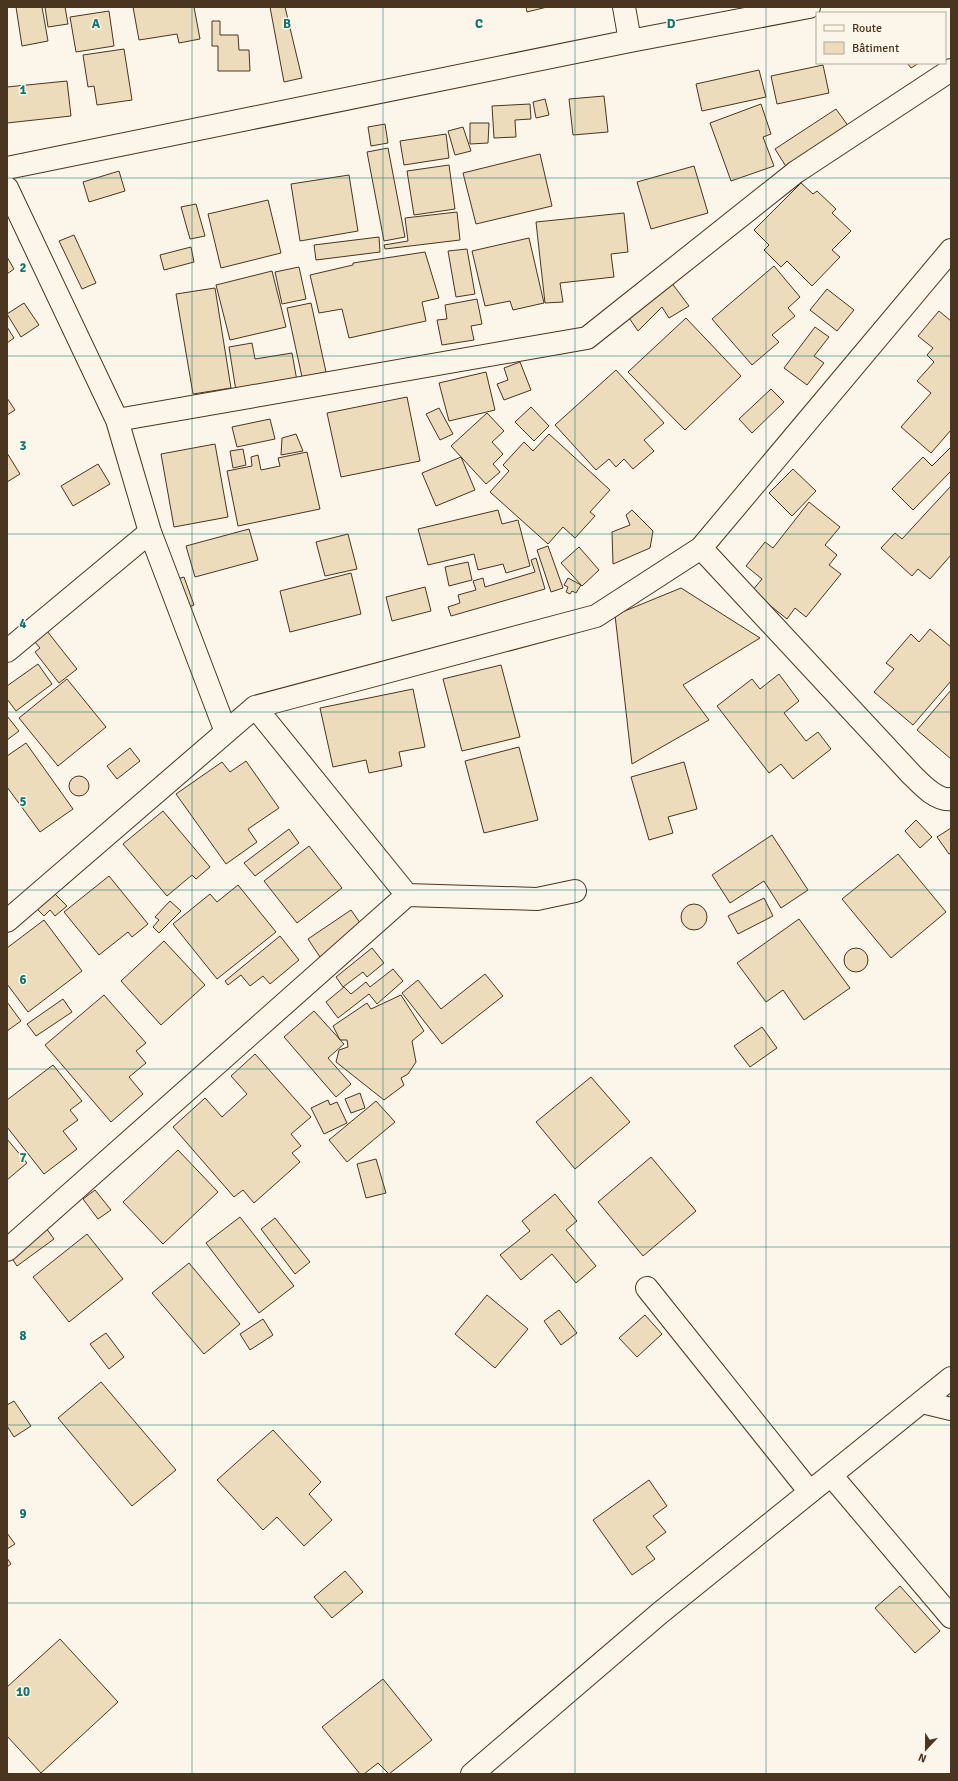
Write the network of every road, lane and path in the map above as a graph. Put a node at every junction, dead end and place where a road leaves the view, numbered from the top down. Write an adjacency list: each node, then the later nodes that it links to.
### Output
1 (624, 7): 3 (street)
2 (809, 7): 3 (street)
3 (630, 41): 5 (street)
4 (951, 70): 8 (street)
5 (7, 168)
6 (7, 188): 8 (street)
7 (951, 250): 10 (street)
8 (117, 420): 9 (street)
9 (150, 532): 11 (street); 13 (street)
10 (701, 548): 12 (street); 14 (street)
11 (7, 651)
12 (255, 707): 13 (street); 16 (street)
13 (226, 732): 17 (street)
14 (951, 799)
15 (575, 891): 16 (street)
16 (407, 895): 18 (street)
17 (7, 922)
18 (7, 1250)
19 (647, 1288): 24 (street)
20 (951, 1378): 21 (street)
21 (922, 1402): 22 (street); 23 (street)
22 (951, 1409)
23 (832, 1475): 24 (street); 25 (street)
24 (810, 1492): 26 (street)
25 (951, 1617)
26 (472, 1774)

